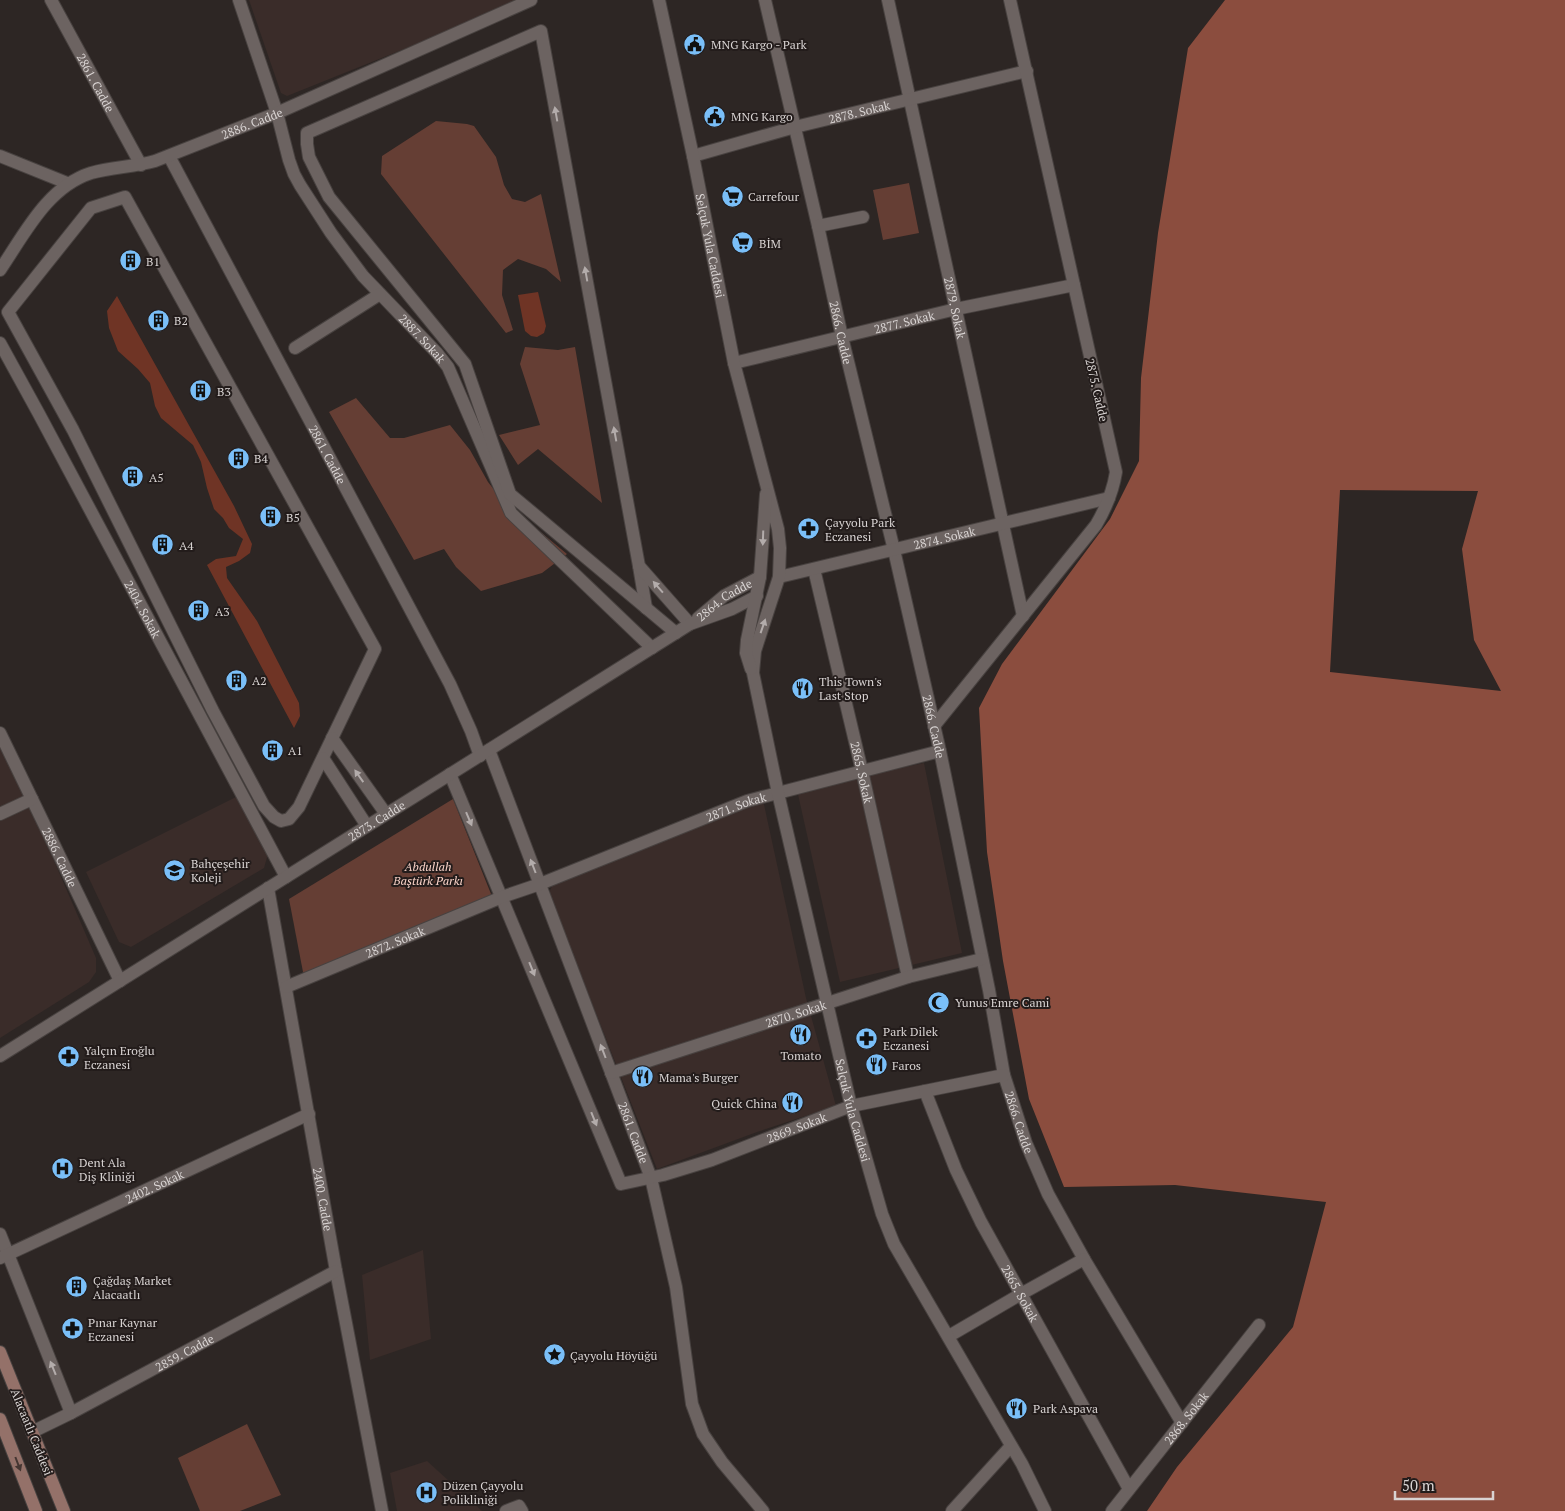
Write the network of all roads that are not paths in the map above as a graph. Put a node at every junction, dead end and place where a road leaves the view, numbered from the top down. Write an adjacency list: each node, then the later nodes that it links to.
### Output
1 (51, 0): 15 (street, 2861. Cadde)
2 (239, 0): 10 (street, 2887. Sokak)
3 (531, 0): 10 (street, 2886. Cadde)
4 (659, 0): 14 (street, Selçuk Yula Caddesi)
5 (765, 0): 11 (street, 2866. Cadde)
6 (888, 0): 9 (street, 2879. Sokak)
7 (1010, 0): 8 (street, 2875. Cadde)
8 (1027, 71): 9 (street, 2878. Sokak); 20 (street, 2875. Cadde)
9 (909, 99): 11 (street, 2878. Sokak); 22 (street, 2879. Sokak)
10 (277, 113): 13 (street, 2886. Cadde); 21 (street, 2887. Sokak)
11 (795, 127): 14 (street, 2878. Sokak); 18 (street, 2866. Cadde)
12 (0, 156): 16 (street)
13 (168, 156): 15 (street, 2886. Cadde); 46 (street, 2861. Cadde)
14 (693, 156): 26 (street, Selçuk Yula Caddesi)
15 (141, 165): 16 (street, 2886. Cadde)
16 (68, 184): 19 (street, 2886. Cadde)
17 (863, 217): 18 (street)
18 (818, 226): 23 (street, 2866. Cadde)
19 (0, 270)
20 (1074, 285): 22 (street, 2877. Sokak); 28 (street, 2875. Cadde)
21 (380, 294): 25 (street); 40 (street, 2887. Sokak)
22 (956, 309): 23 (street, 2877. Sokak); 29 (street, 2879. Sokak)
23 (842, 337): 26 (street, 2877. Sokak); 30 (street, 2866. Cadde)
24 (0, 343): 55 (street, 2404. Sokak)
25 (295, 348)
26 (734, 363): 27 (street, Selçuk Yula Caddesi)
27 (766, 490): 33 (street, Selçuk Yula Caddesi, one-way to 33); 34 (street, Selçuk Yula Caddesi)
28 (1109, 498): 29 (street, 2874. Sokak); 37 (street, 2875. Cadde)
29 (1003, 524): 30 (street, 2874. Sokak); 37 (street, 2879. Sokak)
30 (894, 550): 32 (street, 2874. Sokak); 42 (street, 2866. Cadde)
31 (639, 566): 36 (street); 36 (street, one-way to 36); 38 (street, one-way to 31)
32 (814, 569): 34 (street, 2874. Sokak); 48 (street, 2865. Sokak)
33 (760, 577): 34 (street); 35 (street, Selçuk Yula Caddesi); 38 (street, 2864. Cadde)
34 (780, 577): 35 (street, 2873. Cadde); 41 (street, Selçuk Yula Caddesi, one-way to 34)
35 (757, 596): 38 (street, 2873. Cadde); 41 (street, Selçuk Yula Caddesi)
36 (646, 608): 39 (street)
37 (1023, 616): 42 (street, 2875. Cadde)
38 (690, 624): 39 (street, 2873. Cadde)
39 (676, 633): 40 (street, 2873. Cadde)
40 (652, 648): 46 (street, 2873. Cadde)
41 (753, 674): 50 (street, Selçuk Yula Caddesi)
42 (934, 726): 45 (street, 2866. Cadde)
43 (0, 733): 51 (street, 2886. Cadde)
44 (332, 738): 47 (street); 47 (street); 53 (street, one-way to 44)
45 (940, 751): 48 (street, 2871. Sokak); 59 (street, 2866. Cadde)
46 (484, 753): 49 (street, 2873. Cadde); 56 (street, 2861. Cadde, one-way to 46)
47 (322, 758): 54 (street)
48 (862, 771): 50 (street, 2871. Sokak); 60 (street, 2865. Sokak)
49 (450, 774): 53 (street, 2873. Cadde); 58 (street, one-way to 58)
50 (778, 793): 56 (street, 2871. Sokak); 63 (street, Selçuk Yula Caddesi)
51 (32, 799): 52 (street); 61 (street, 2886. Cadde)
52 (0, 814)
53 (386, 814): 54 (street, 2873. Cadde)
54 (367, 826): 55 (street, 2873. Cadde)
55 (286, 877): 57 (street, 2873. Cadde)
56 (540, 884): 58 (street, 2871. Sokak); 65 (street, 2861. Cadde, one-way to 56)
57 (268, 888): 61 (street, 2873. Cadde); 62 (street, 2400. Cadde)
58 (502, 897): 62 (street, 2872. Sokak); 70 (street, 2869. Sokak, one-way to 70)
59 (982, 959): 60 (street, 2870. Sokak); 66 (street, 2866. Cadde)
60 (908, 977): 63 (street, 2870. Sokak)
61 (120, 981): 64 (street, 2873. Cadde)
62 (286, 987): 69 (street, 2400. Cadde)
63 (827, 1003): 65 (street, 2870. Sokak); 68 (street, Selçuk Yula Caddesi)
64 (0, 1056)
65 (611, 1073): 70 (street, 2861. Cadde)
66 (1004, 1075): 67 (street, 2869. Sokak); 73 (street, 2866. Cadde)
67 (925, 1091): 68 (street, 2869. Sokak); 75 (street, 2865. Sokak)
68 (851, 1106): 70 (street, 2869. Sokak); 77 (street, Selçuk Yula Caddesi)
69 (309, 1114): 72 (street, 2402. Sokak); 74 (street, 2400. Cadde)
70 (651, 1178): 86 (street, 2861. Cadde)
71 (0, 1234): 72 (street)
72 (4, 1256): 79 (street, one-way to 72)
73 (1084, 1259): 75 (street); 81 (street, 2866. Cadde)
74 (336, 1271): 79 (street, 2859. Cadde); 89 (street, 2400. Cadde)
75 (1021, 1294): 77 (street); 84 (street, 2865. Sokak)
76 (1259, 1325): 81 (street, 2868. Sokak)
77 (949, 1336): 83 (street, Selçuk Yula Caddesi)
78 (0, 1352): 82 (main road, Alacaatlı Caddesi)
79 (71, 1413): 82 (street, 2859. Cadde)
80 (0, 1419): 87 (main road, Alacaatlı Caddesi, one-way to 87)
81 (1182, 1423): 84 (street, 2868. Sokak)
82 (32, 1432): 88 (main road, Alacaatlı Caddesi)
83 (1011, 1446): 91 (street); 92 (street, Selçuk Yula Caddesi)
84 (1129, 1489): 93 (street, 2868. Sokak)
85 (520, 1509): 90 (street)
86 (762, 1510)
87 (36, 1511)
88 (64, 1511)
89 (382, 1511)
90 (506, 1511)
91 (952, 1511)
92 (1046, 1511)
93 (1112, 1511)

